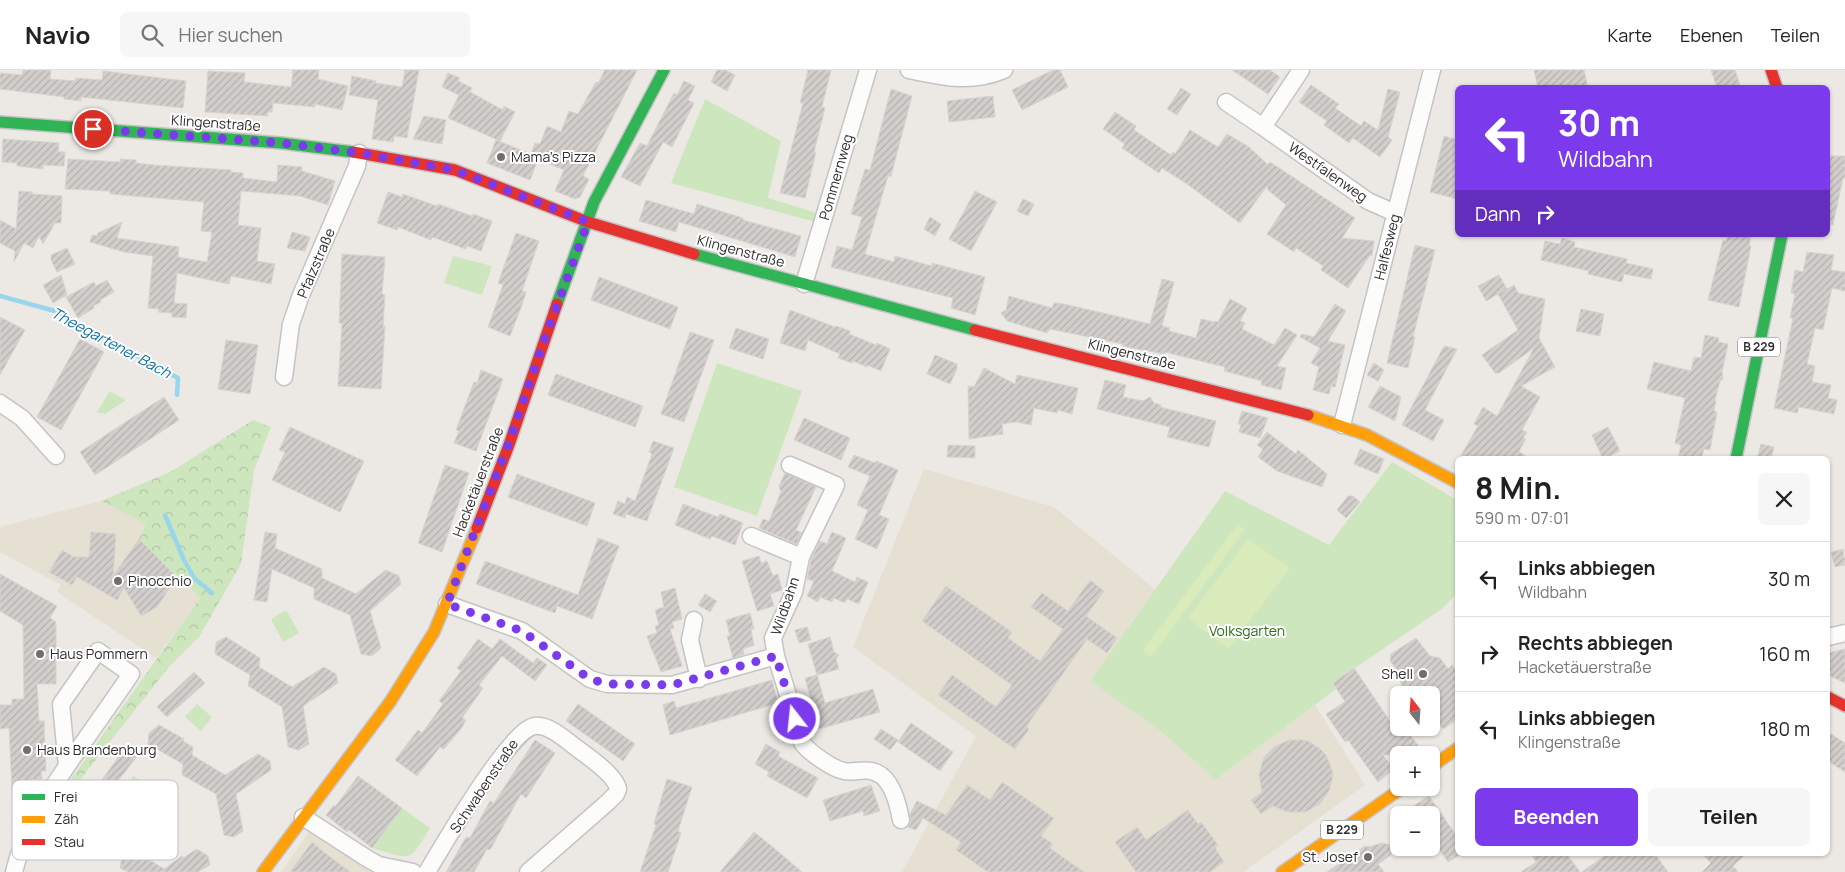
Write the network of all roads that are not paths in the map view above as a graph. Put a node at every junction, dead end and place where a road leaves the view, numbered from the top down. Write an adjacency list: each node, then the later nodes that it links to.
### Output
1 (664, 70): 14 (street, Hacketäuerstraße)
2 (868, 70): 16 (street, Pommernweg)
3 (910, 70): 4 (street)
4 (1004, 70)
5 (1301, 70): 11 (street)
6 (1432, 70): 13 (street, Halfesweg)
7 (1771, 70): 8 (street)
8 (1776, 85)
9 (1226, 102): 11 (street, Westfalenweg)
10 (0, 122): 12 (street, Klingenstraße)
11 (1263, 127): 13 (street, Westfalenweg)
12 (359, 153): 14 (street, Klingenstraße); 17 (street, Pfalzstraße)
13 (1395, 213): 19 (street, Halfesweg)
14 (588, 222): 16 (street, Klingenstraße); 26 (street, Hacketäuerstraße)
15 (1782, 237): 21 (street, B 229)
16 (804, 284): 19 (street, Klingenstraße)
17 (284, 377)
18 (0, 403): 20 (street)
19 (1342, 425): 23 (street, Klingenstraße)
20 (56, 456)
21 (1737, 456)
22 (790, 465): 25 (street, Wildbahn)
23 (1455, 481)
24 (751, 536): 25 (street)
25 (801, 557): 30 (street, Wildbahn)
26 (447, 604): 31 (street, Wildbahn); 39 (street, Hacketäuerstraße)
27 (694, 620): 31 (street)
28 (1845, 633): 29 (street)
29 (1830, 637)
30 (776, 656): 31 (street, Wildbahn); 40 (street, Wildbahn)
31 (699, 679)
32 (1830, 698): 33 (street)
33 (1845, 706)
34 (1455, 750): 35 (street)
35 (1440, 761)
36 (67, 766): 36 (street); 37 (street)
37 (58, 780)
38 (1391, 796): 45 (street, B 229)
39 (303, 817): 41 (street, Hacketäuerstraße); 42 (street)
40 (900, 820)
41 (263, 872)
42 (413, 872)
43 (427, 872): 44 (street, Schwabenstraße)
44 (528, 872)
45 (1282, 872)

